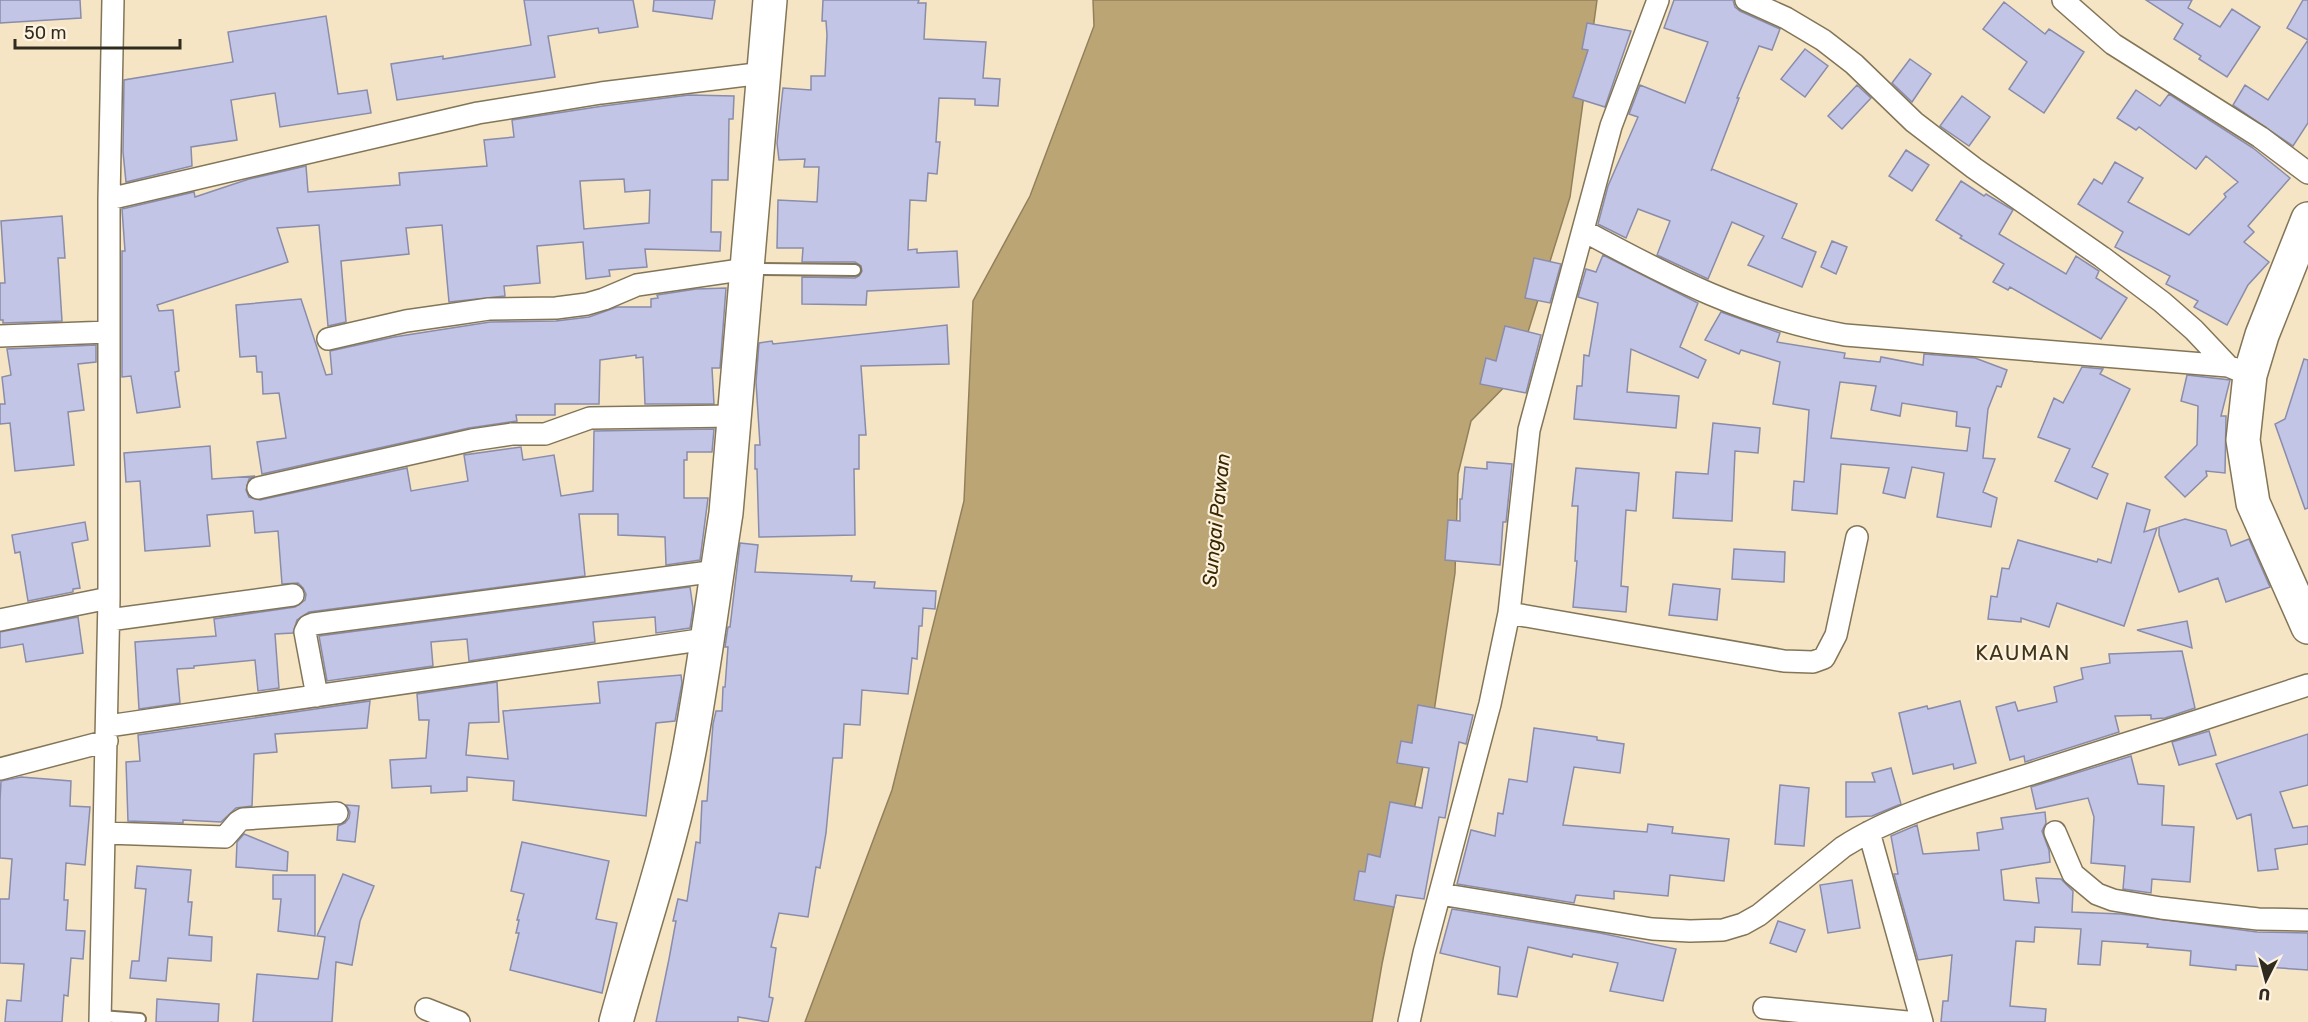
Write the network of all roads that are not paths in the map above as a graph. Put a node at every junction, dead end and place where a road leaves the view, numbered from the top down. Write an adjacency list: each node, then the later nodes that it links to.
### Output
1 (112, 0): 8 (street)
2 (770, 0): 6 (main road)
3 (1658, 0): 9 (street)
4 (1746, 0): 16 (street)
5 (2063, 0): 7 (street)
6 (764, 73): 8 (street); 11 (main road)
7 (2308, 173)
8 (109, 199): 13 (street)
9 (1584, 231): 16 (street); 23 (street)
10 (2305, 236): 16 (main road)
11 (747, 269): 12 (lane); 15 (street); 17 (main road)
12 (855, 270)
13 (109, 332): 14 (street); 22 (street)
14 (0, 336)
15 (328, 339)
16 (2239, 370): 26 (main road)
17 (734, 416): 18 (street); 20 (main road)
18 (258, 488)
19 (1857, 537): 23 (street)
20 (717, 571): 27 (main road); 29 (street)
21 (293, 595): 25 (street)
22 (110, 598): 24 (street); 25 (street)
23 (1509, 613): 36 (street)
24 (0, 620)
25 (109, 620): 30 (street)
26 (2308, 627)
27 (706, 639): 29 (street); 43 (main road)
28 (2308, 685): 33 (street)
29 (317, 696): 30 (street)
30 (107, 733): 31 (street); 35 (street)
31 (0, 769)
32 (337, 813): 35 (street)
33 (1869, 832): 36 (street); 46 (street)
34 (2055, 832): 37 (street)
35 (106, 833): 40 (street)
36 (1440, 894): 44 (street)
37 (2308, 920)
38 (1764, 1008): 45 (street)
39 (426, 1009): 42 (street)
40 (101, 1019): 41 (lane)
41 (140, 1019)
42 (459, 1022)
43 (616, 1022)
44 (1409, 1022)
45 (1907, 1022)
46 (1922, 1022)

